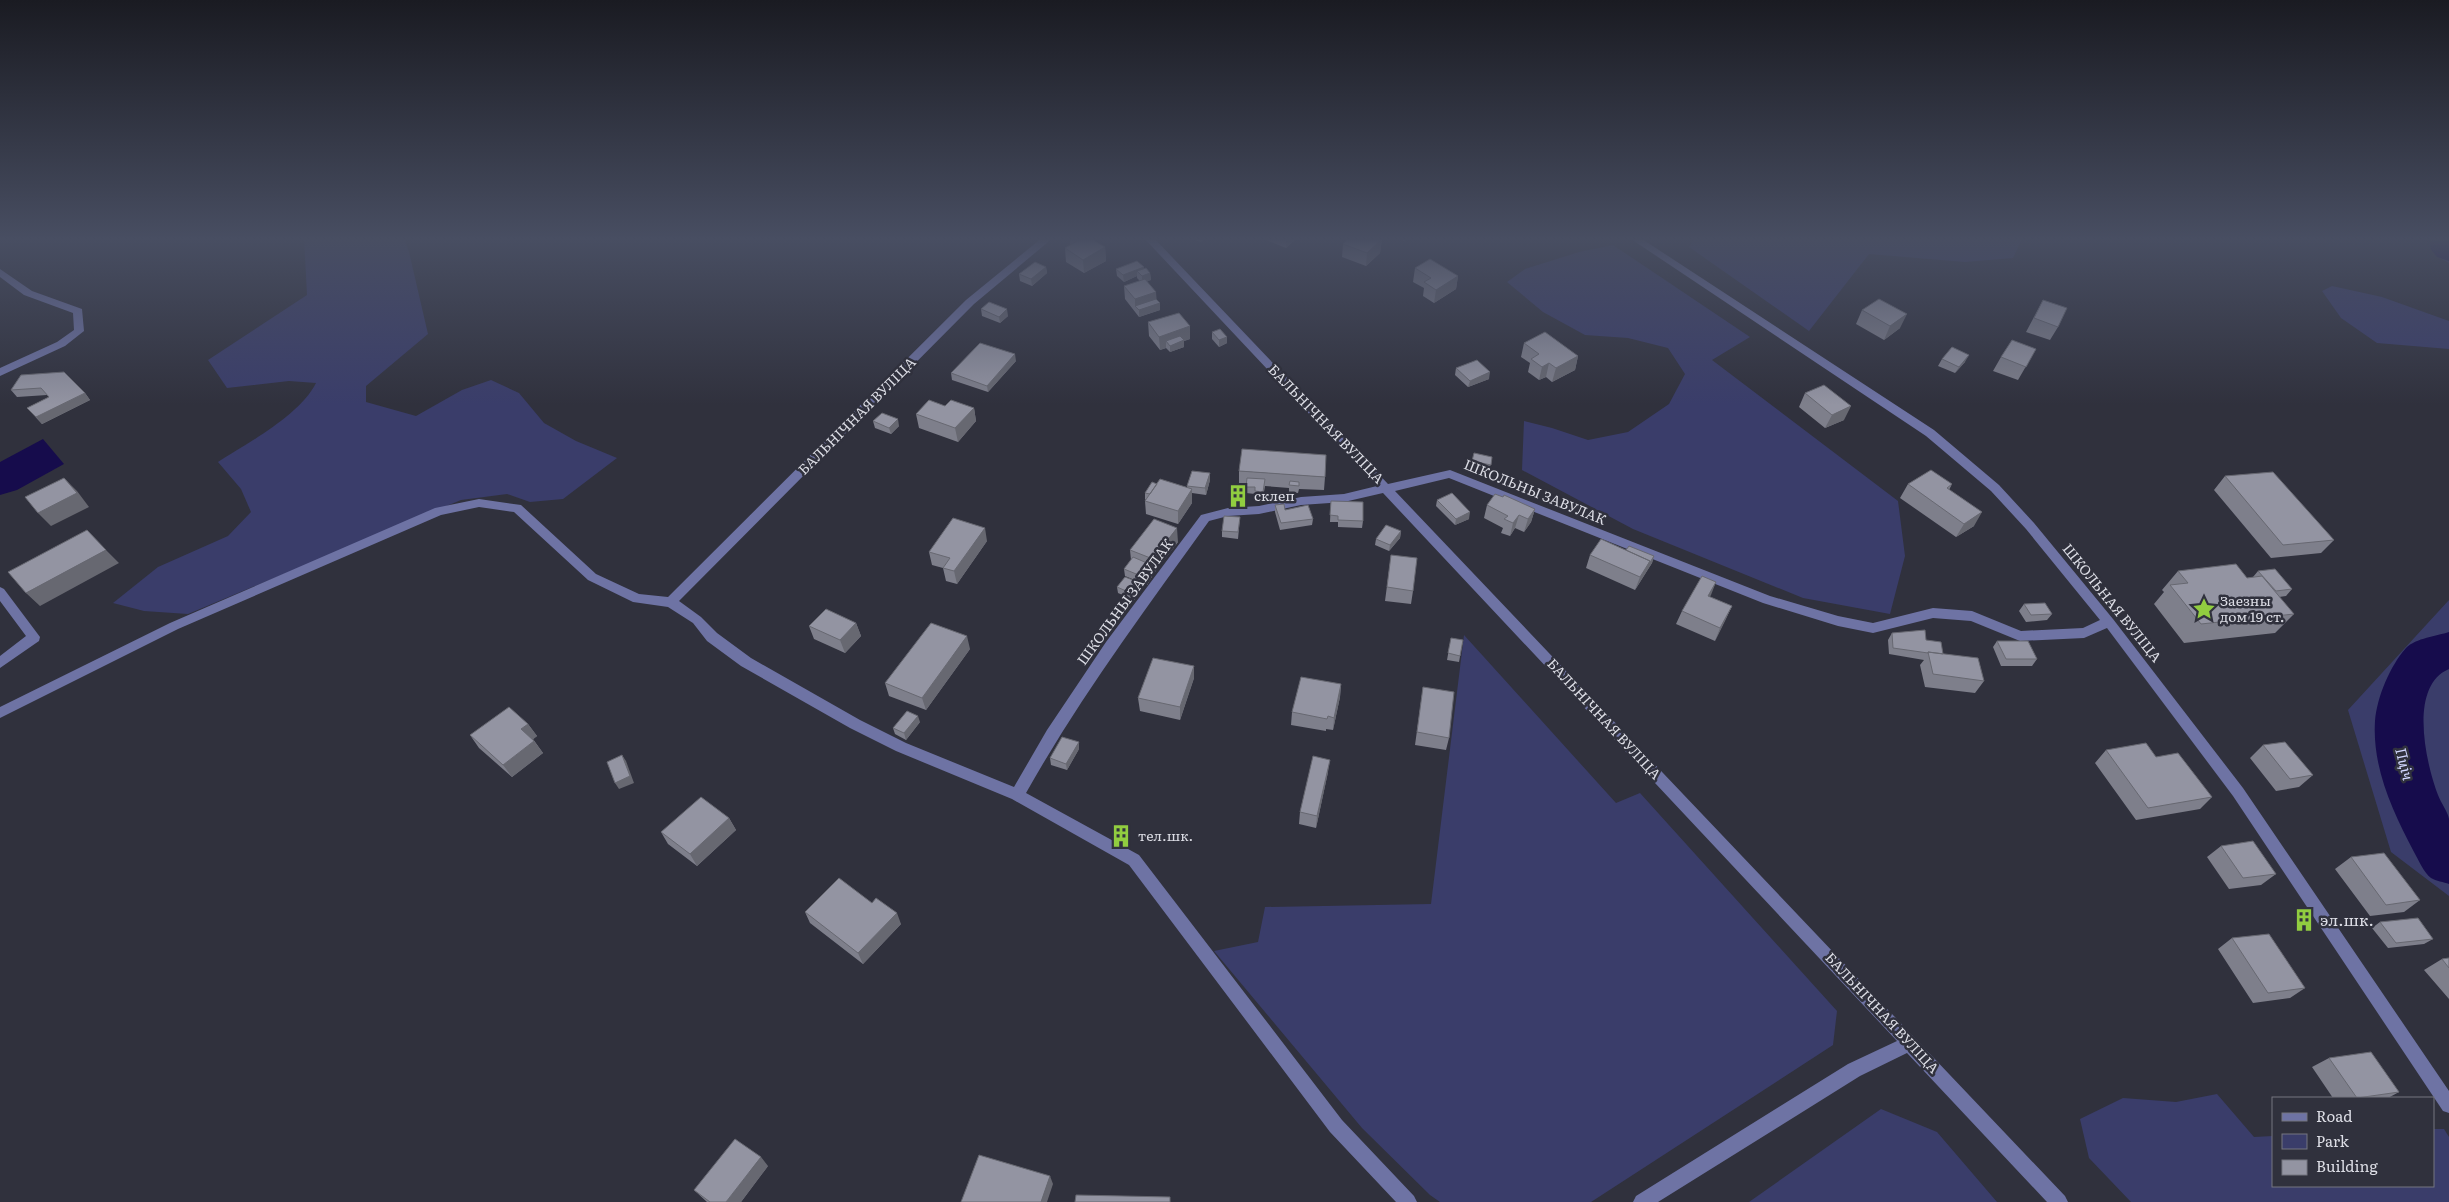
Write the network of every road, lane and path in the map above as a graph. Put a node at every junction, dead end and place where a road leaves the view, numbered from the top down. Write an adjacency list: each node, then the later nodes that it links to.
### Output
1 (28, 293): 5 (street)
2 (981, 293): 8 (street, БАЛЬНІЧНАЯ ВУЛІЦА)
3 (1201, 293): 6 (street, БАЛЬНІЧНАЯ ВУЛІЦА)
4 (1718, 293): 9 (street, ШКОЛЬНАЯ ВУЛІЦА)
5 (0, 372)
6 (1387, 489): 9 (street, ШКОЛЬНЫ ЗАВУЛАК); 12 (street, ШКОЛЬНЫ ЗАВУЛАК); 13 (street, БАЛЬНІЧНАЯ ВУЛІЦА)
7 (0, 592): 10 (street)
8 (670, 602): 11 (street); 12 (street)
9 (2109, 622): 14 (street, ШКОЛЬНАЯ ВУЛІЦА)
10 (0, 663)
11 (0, 713)
12 (1017, 794): 15 (street)
13 (1910, 1043): 16 (street); 17 (street, БАЛЬНІЧНАЯ ВУЛІЦА)
14 (2449, 1105)
15 (1408, 1202)
16 (1642, 1202)
17 (2059, 1202)

